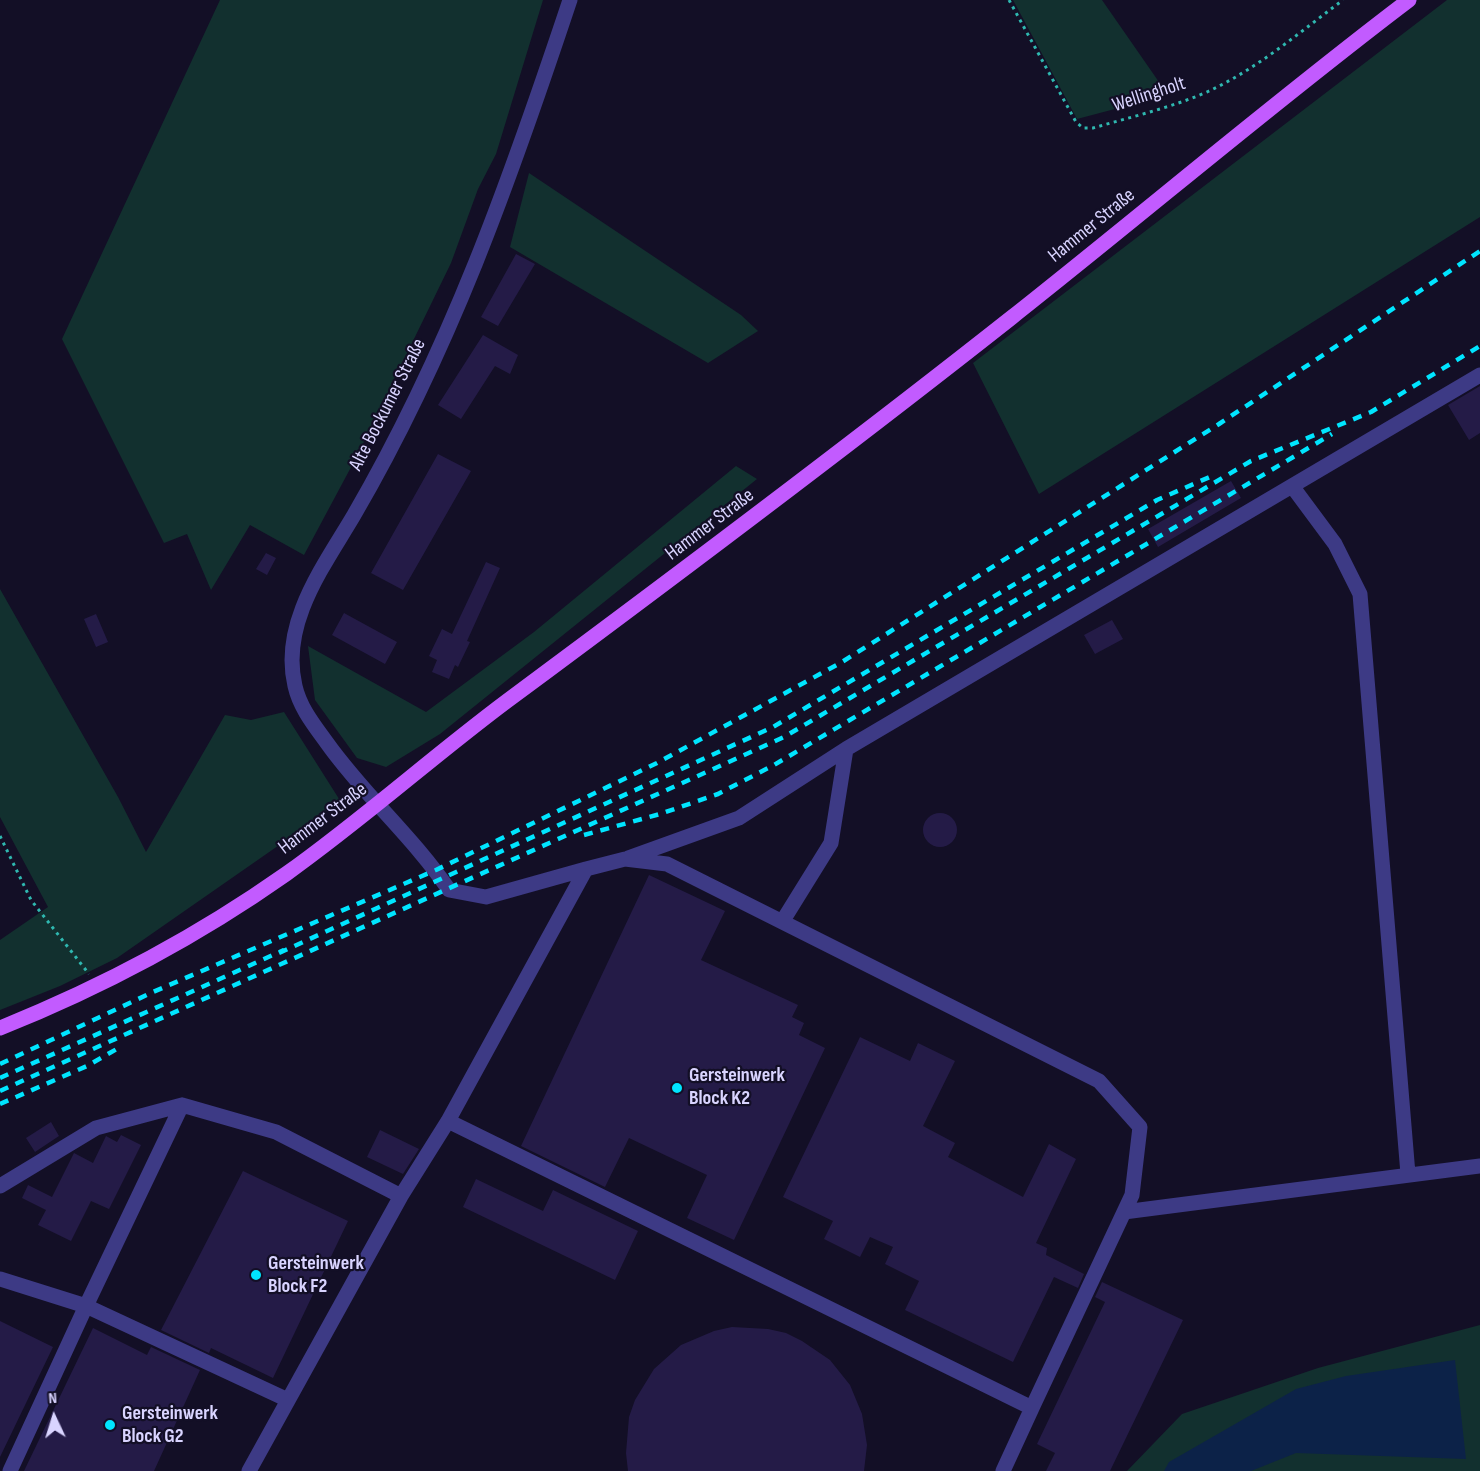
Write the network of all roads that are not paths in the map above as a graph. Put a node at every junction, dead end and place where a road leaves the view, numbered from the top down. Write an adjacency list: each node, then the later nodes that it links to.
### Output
1 (570, 0): 6 (street, Alte Bockumer Straße)
2 (1409, 0): 6 (main road, Hammer Straße)
3 (1480, 375): 4 (street)
4 (1292, 486): 5 (street); 14 (street)
5 (846, 749): 7 (street); 9 (street)
6 (378, 805): 8 (street, Alte Bockumer Straße); 10 (main road, Hammer Straße)
7 (625, 859): 8 (street, Alte Bockumer Straße); 9 (street)
8 (586, 868): 12 (street)
9 (782, 922): 17 (street)
10 (0, 1028)
11 (182, 1105): 15 (street); 16 (street); 19 (street)
12 (448, 1121): 16 (street); 21 (street)
13 (1480, 1166): 14 (street)
14 (1408, 1174): 17 (street)
15 (0, 1186)
16 (401, 1196): 20 (street)
17 (1124, 1212): 21 (street)
18 (0, 1279): 19 (street)
19 (86, 1306): 20 (street); 22 (street)
20 (288, 1400): 23 (street)
21 (1032, 1408): 24 (street)
22 (10, 1471)
23 (249, 1471)
24 (1003, 1471)

